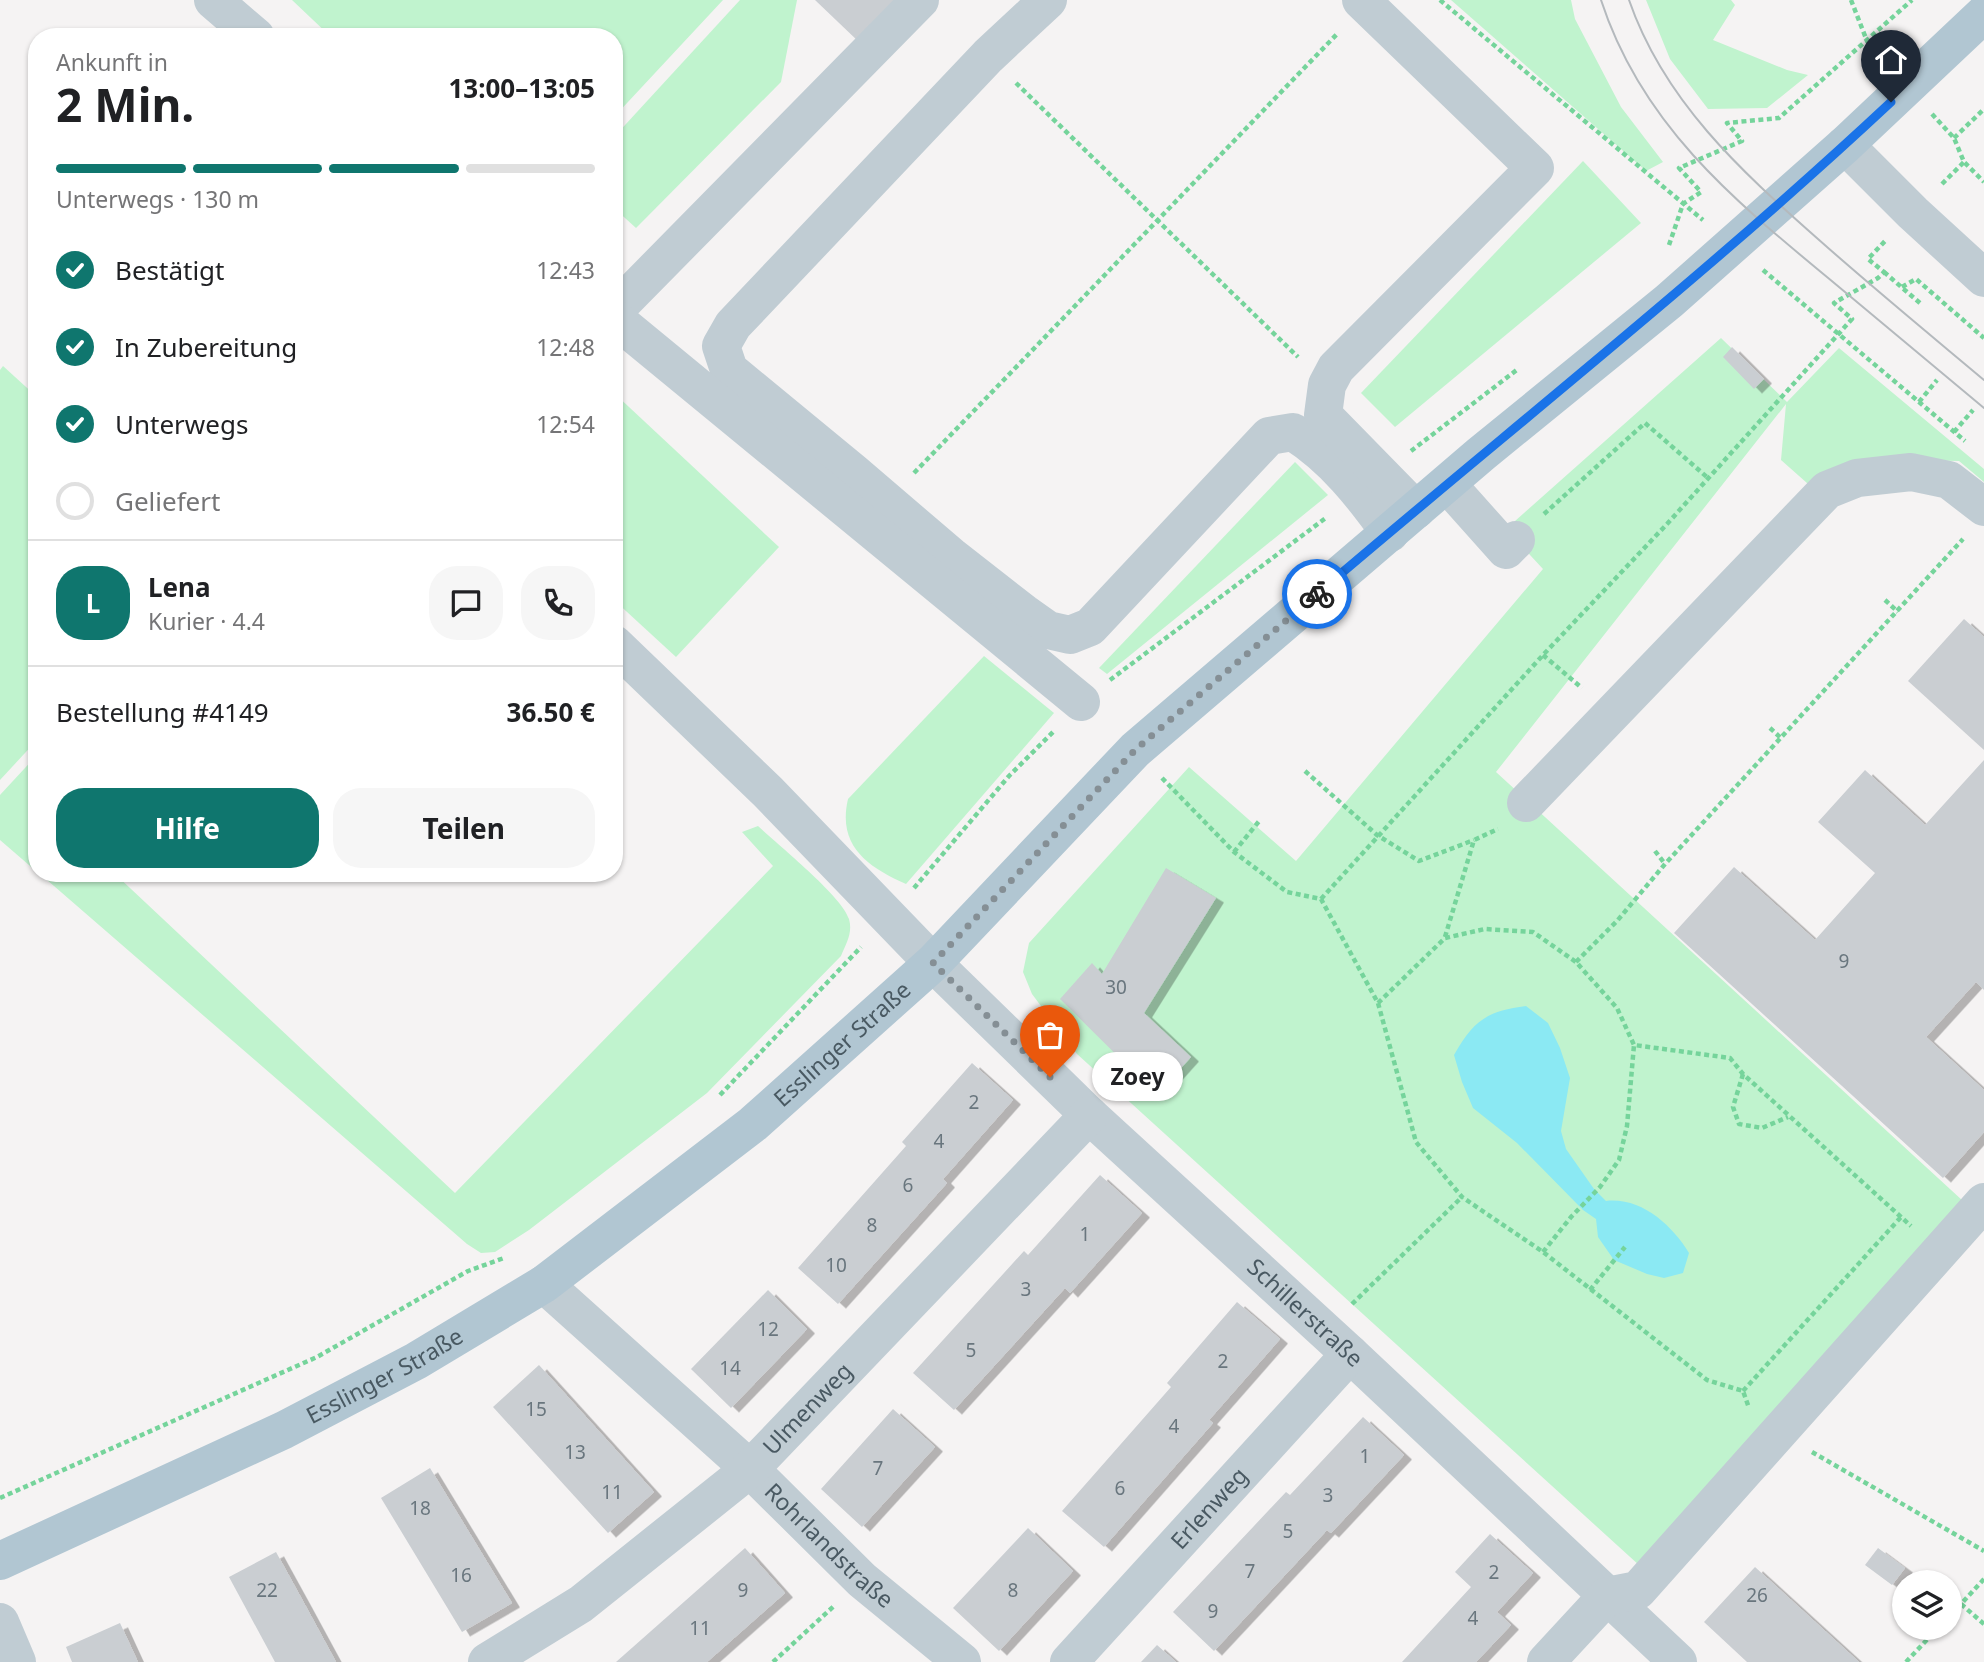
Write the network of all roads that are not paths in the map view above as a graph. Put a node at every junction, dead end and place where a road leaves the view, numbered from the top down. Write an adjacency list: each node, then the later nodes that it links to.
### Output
1 (213, 0): 6 (street)
2 (920, 0): 9 (street)
3 (1048, 0): 11 (street)
4 (1363, 2): 11 (street)
5 (1984, 14): 7 (main road, Esslinger Straße)
6 (246, 28)
7 (1845, 145): 8 (street); 12 (main road, Esslinger Straße)
8 (1984, 278)
9 (623, 303)
10 (623, 325): 17 (street)
11 (1371, 484): 13 (street)
12 (1447, 484): 13 (main road, Esslinger Straße); 15 (street)
13 (1403, 521): 19 (main road, Esslinger Straße)
14 (1975, 522): 18 (street)
15 (1516, 540)
16 (623, 653): 19 (street, Schillerstraße)
17 (1081, 702)
18 (1526, 803)
19 (933, 963): 20 (street, Schillerstraße); 22 (main road, Esslinger Straße)
20 (1089, 1115): 23 (street, Schillerstraße); 24 (street, Ulmenweg)
21 (1984, 1202): 26 (street)
22 (544, 1284): 24 (street, Rohrlandstraße); 25 (main road, Esslinger Straße)
23 (1337, 1342): 26 (street, Schillerstraße); 31 (street, Erlenweg)
24 (750, 1469): 29 (street, Ulmenweg); 30 (street, Rohrlandstraße)
25 (0, 1561)
26 (1607, 1596): 32 (street); 33 (street, Schillerstraße)
27 (0, 1622): 28 (street)
28 (17, 1662)
29 (488, 1662)
30 (962, 1662)
31 (1069, 1662)
32 (1546, 1662)
33 (1678, 1662)

